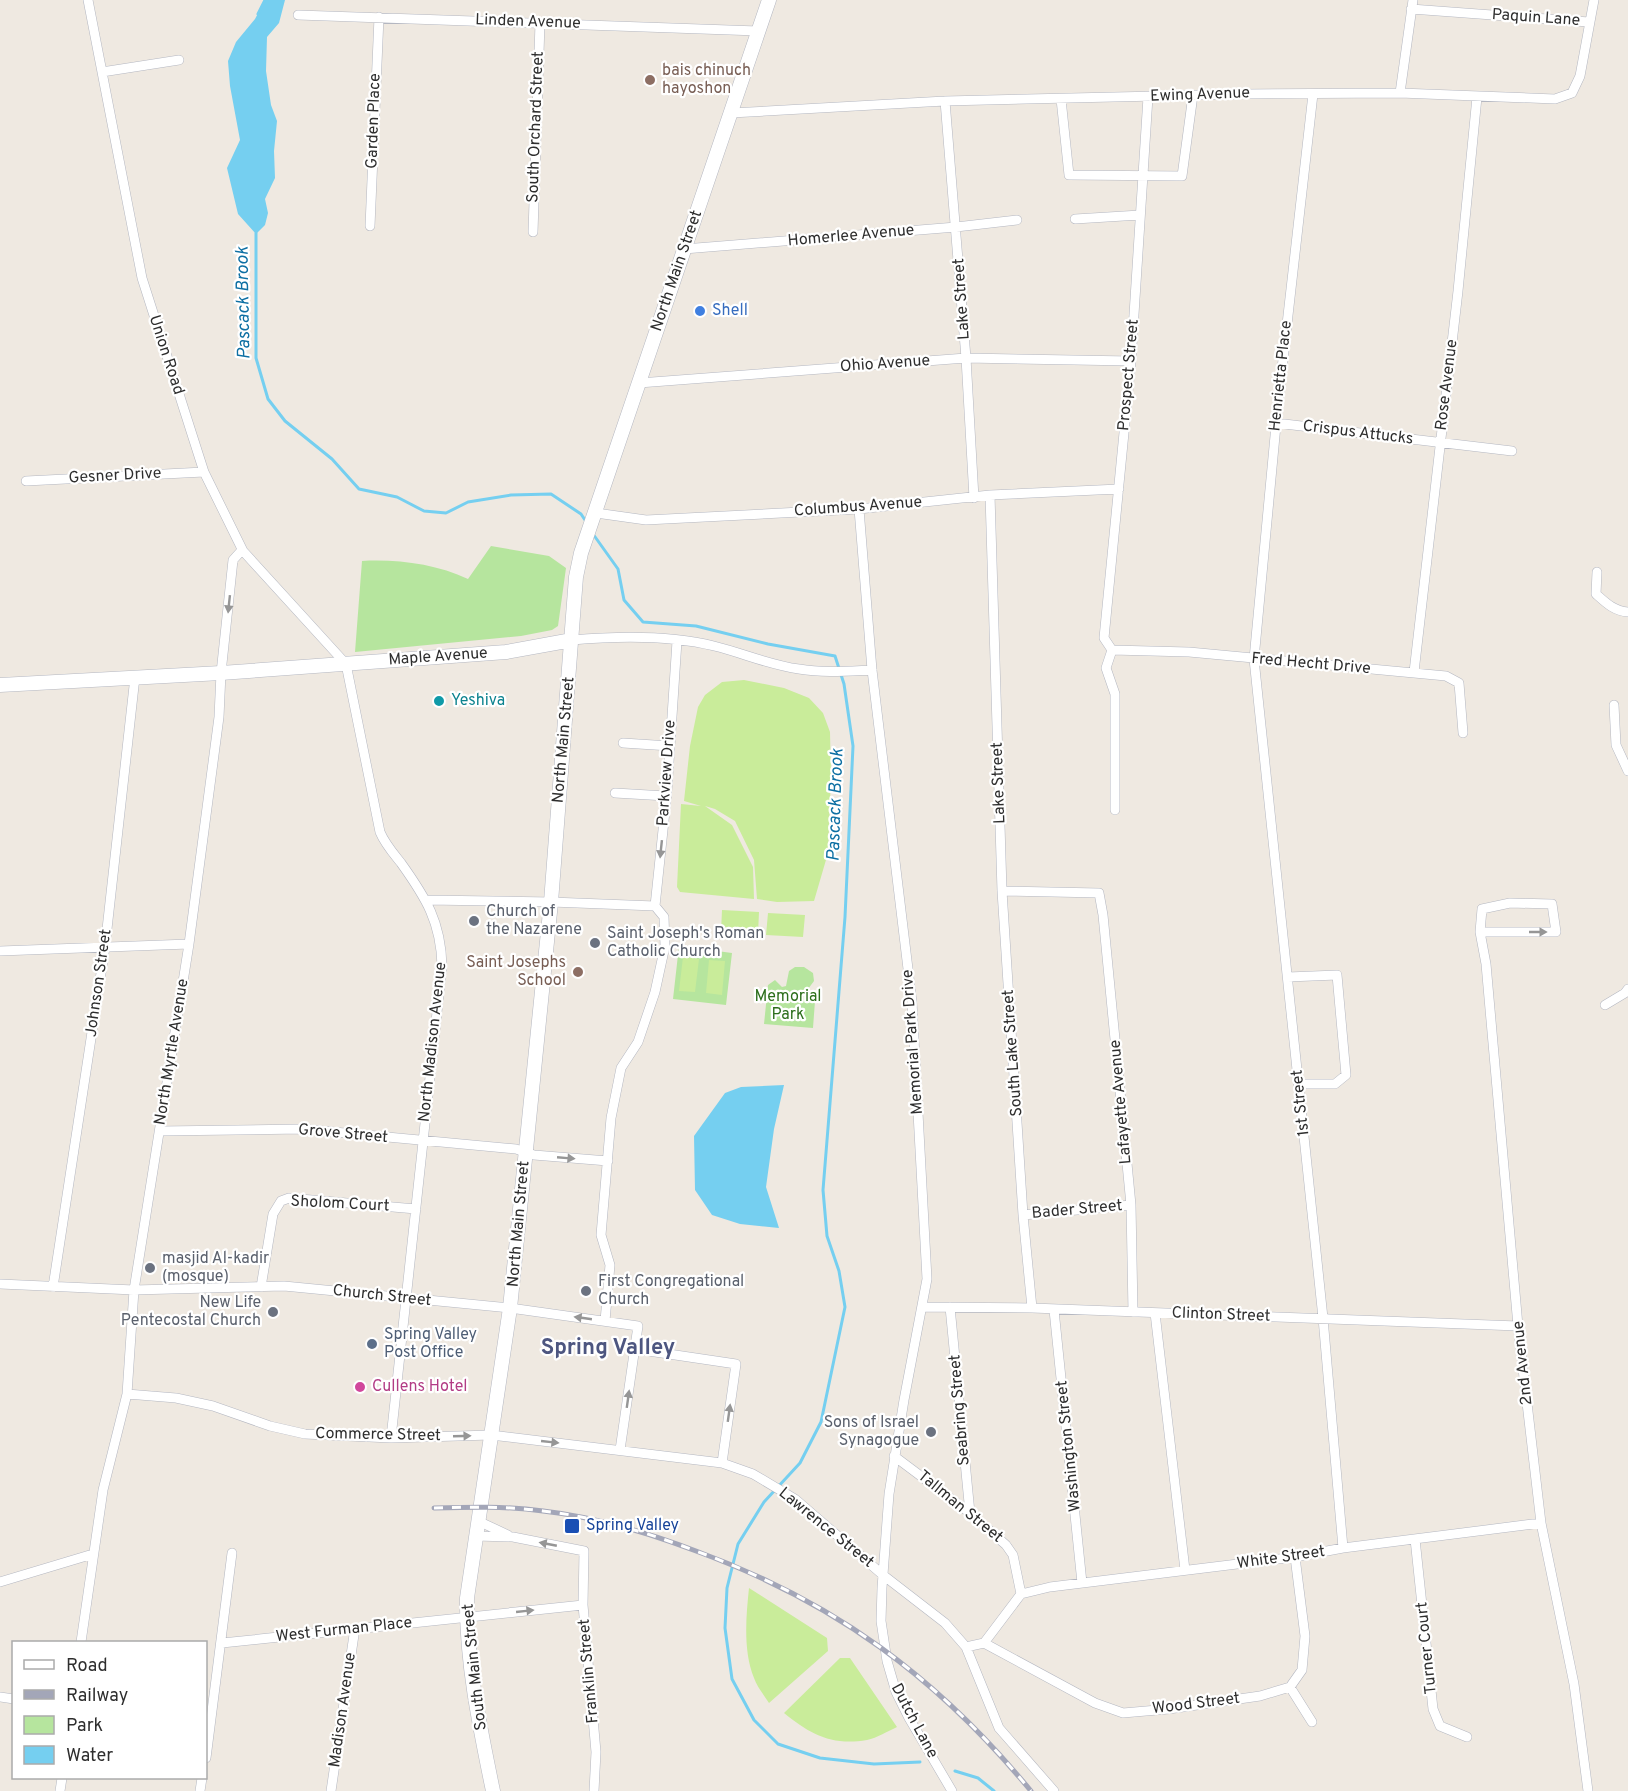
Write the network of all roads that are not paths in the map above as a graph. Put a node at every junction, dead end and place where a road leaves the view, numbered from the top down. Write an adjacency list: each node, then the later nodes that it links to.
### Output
1 (88, 0): 11 (street, Union Road)
2 (769, 0): 9 (main road, North Main Street)
3 (1594, 0): 7 (street, Ewing Avenue)
4 (1412, 4): 7 (street, Paquin Lane); 12 (street)
5 (298, 15): 6 (street, Linden Avenue)
6 (379, 17): 8 (street, Linden Avenue); 24 (street, Garden Place)
7 (1589, 22): 16 (street, Ewing Avenue)
8 (540, 23): 9 (street, Linden Avenue); 26 (street, South Orchard Street)
9 (758, 31): 19 (main road, North Main Street)
10 (179, 60): 11 (street)
11 (102, 72): 34 (street, Union Road)
12 (1400, 93): 13 (street, Ewing Avenue); 16 (street, Ewing Avenue)
13 (1314, 94): 14 (street, Ewing Avenue); 31 (street, Henrietta Place)
14 (1193, 95): 15 (street, Ewing Avenue); 20 (street)
15 (1148, 97): 17 (street, Ewing Avenue); 20 (street, Prospect Street)
16 (1477, 97): 32 (street, Rose Avenue)
17 (1062, 99): 18 (street, Ewing Avenue); 20 (street)
18 (945, 101): 19 (street, Ewing Avenue); 25 (street, Lake Street)
19 (730, 113): 27 (main road, North Main Street)
20 (1142, 176): 21 (street, Prospect Street)
21 (1140, 215): 22 (street); 29 (street, Prospect Street)
22 (1075, 219)
23 (1017, 220): 25 (street, Homerlee Avenue)
24 (370, 225)
25 (956, 227): 27 (street, Homerlee Avenue); 28 (street, Lake Street)
26 (533, 232)
27 (684, 249): 30 (main road, North Main Street)
28 (966, 358): 29 (street, Ohio Avenue); 30 (street, Ohio Avenue); 38 (street, Lake Street)
29 (1131, 361): 36 (street, Prospect Street)
30 (639, 383): 40 (main road, North Main Street)
31 (1276, 423): 32 (street, Crispus Attucks); 47 (street, Henrietta Place)
32 (1439, 443): 33 (street, Crispus Attucks); 50 (street, Rose Avenue)
33 (1512, 451)
34 (204, 472): 35 (street, Gesner Drive); 41 (street, Union Road)
35 (26, 481)
36 (1119, 489): 37 (street, Columbus Avenue); 46 (street, Prospect Street)
37 (990, 495): 38 (street, Columbus Avenue); 62 (street, Lake Street)
38 (974, 498): 39 (street, Columbus Avenue)
39 (859, 508): 40 (street, Columbus Avenue); 49 (street, Memorial Park Drive)
40 (594, 518): 44 (main road, North Main Street)
41 (242, 550): 48 (street, Union Road); 51 (street, North Myrtle Avenue, one-way to 51)
42 (1597, 572): 43 (street)
43 (1628, 612)
44 (572, 640): 45 (street, Maple Avenue); 48 (main road, Maple Avenue); 64 (main road, North Main Street)
45 (677, 641): 49 (street, Maple Avenue); 57 (street, Parkview Drive)
46 (1112, 650): 47 (street, Fred Hecht Drive); 61 (street, Prospect Street)
47 (1254, 659): 50 (street, Fred Hecht Drive); 70 (street, 1st Street)
48 (346, 664): 51 (main road, Maple Avenue); 63 (street, North Madison Avenue)
49 (872, 670): 86 (street, Memorial Park Drive)
50 (1414, 672): 55 (street, Fred Hecht Drive)
51 (221, 673): 52 (main road, Maple Avenue); 67 (street, North Myrtle Avenue)
52 (135, 677): 53 (main road, Maple Avenue); 68 (street, Johnson Street)
53 (0, 685)
54 (1614, 705): 58 (street)
55 (1463, 733)
56 (623, 743): 57 (street)
57 (670, 746): 60 (street, Parkview Drive)
58 (1628, 771)
59 (615, 793): 60 (street)
60 (666, 796): 65 (street, Parkview Drive, one-way to 65)
61 (1115, 810)
62 (1002, 891): 78 (street, Lafayette Avenue); 80 (street, South Lake Street)
63 (426, 900): 64 (street); 75 (street, North Madison Avenue)
64 (551, 902): 65 (street); 76 (main road, North Main Street)
65 (656, 906): 77 (street)
66 (1480, 932): 66 (street, one-way to 66); 95 (street, 2nd Avenue)
67 (189, 944): 68 (street); 74 (street, North Myrtle Avenue)
68 (105, 947): 69 (street); 82 (street, Johnson Street)
69 (0, 951)
70 (1288, 977): 73 (street, 1st Street); 73 (street)
71 (1628, 988): 72 (street)
72 (1605, 1005)
73 (1299, 1084): 93 (street, 1st Street)
74 (160, 1131): 75 (street, Grove Street); 84 (street, North Myrtle Avenue)
75 (423, 1142): 76 (street, Grove Street); 79 (street, North Madison Avenue)
76 (525, 1152): 77 (street, Grove Street, one-way to 77); 88 (main road, North Main Street)
77 (608, 1161): 94 (street)
78 (1131, 1205): 80 (street, Bader Street); 91 (street, Lafayette Avenue)
79 (416, 1209): 83 (street, Sholom Court); 85 (street, North Madison Avenue)
80 (1023, 1215): 89 (street)
81 (0, 1284): 82 (street, Church Street)
82 (53, 1287): 84 (street, Church Street)
83 (261, 1287): 84 (street, Church Street); 85 (street, Church Street)
84 (134, 1290): 97 (street, North Myrtle Avenue)
85 (407, 1299): 88 (street, Church Street); 99 (street, North Madison Avenue)
86 (923, 1307): 87 (street, Clinton Street); 101 (street, Memorial Park Drive)
87 (950, 1307): 89 (street, Clinton Street); 104 (street, Seabring Street)
88 (510, 1308): 94 (street, Church Street, one-way to 88); 98 (main road, North Main Street)
89 (1032, 1308): 90 (street, Clinton Street)
90 (1054, 1310): 91 (street, Clinton Street); 116 (street, Washington Street)
91 (1133, 1312): 92 (street, Clinton Street)
92 (1155, 1313): 93 (street, Clinton Street); 113 (street)
93 (1323, 1318): 95 (street, Clinton Street); 109 (street, 1st Street)
94 (605, 1321): 96 (street, Church Street)
95 (1518, 1326): 105 (street, 2nd Avenue)
96 (635, 1349): 100 (street, one-way to 96); 102 (street, one-way to 96)
97 (126, 1394): 99 (street, Commerce Street); 111 (street, North Myrtle Avenue)
98 (491, 1435): 99 (street, Commerce Street, one-way to 98); 100 (street, Lawrence Street, one-way to 100); 103 (main road, North Main Street)
99 (391, 1438)
100 (621, 1450): 102 (street, Lawrence Street)
101 (894, 1456): 104 (street, Tallman Street); 114 (street, Memorial Park Drive)
102 (722, 1463): 114 (street, Lawrence Street)
103 (480, 1507): 106 (main road, South Main Street)
104 (970, 1513): 117 (street, Tallman Street)
105 (1541, 1523): 108 (street, White Street); 135 (street, 2nd Avenue)
106 (477, 1529): 107 (street); 107 (street); 119 (main road, South Main Street)
107 (513, 1538): 118 (street, Franklin Street, one-way to 107)
108 (1415, 1539): 109 (street, White Street); 128 (street, Turner Court)
109 (1343, 1548): 112 (street, White Street)
110 (232, 1553): 122 (street)
111 (93, 1554): 115 (street); 121 (street, North Myrtle Avenue)
112 (1295, 1557): 113 (street, White Street); 125 (street)
113 (1185, 1570): 116 (street, White Street)
114 (883, 1575): 124 (street, Lawrence Street); 133 (street, Dutch Lane)
115 (0, 1582)
116 (1082, 1583): 117 (street, White Street)
117 (1021, 1594): 123 (street)
118 (583, 1605): 119 (street, West Furman Place, one-way to 118); 132 (street, Franklin Street)
119 (467, 1617): 120 (street, West Furman Place); 131 (main road, South Main Street)
120 (355, 1628): 122 (street, West Furman Place); 130 (street, Madison Avenue)
121 (81, 1641)
122 (222, 1643): 127 (street)
123 (984, 1643): 124 (street); 125 (street, Wood Street)
124 (966, 1647): 134 (street, Lawrence Street)
125 (1290, 1687): 126 (street)
126 (1312, 1722)
127 (208, 1728): 129 (street)
128 (1467, 1737)
129 (207, 1743)
130 (331, 1791)
131 (493, 1791)
132 (594, 1791)
133 (952, 1791)
134 (1054, 1791)
135 (1588, 1791)

